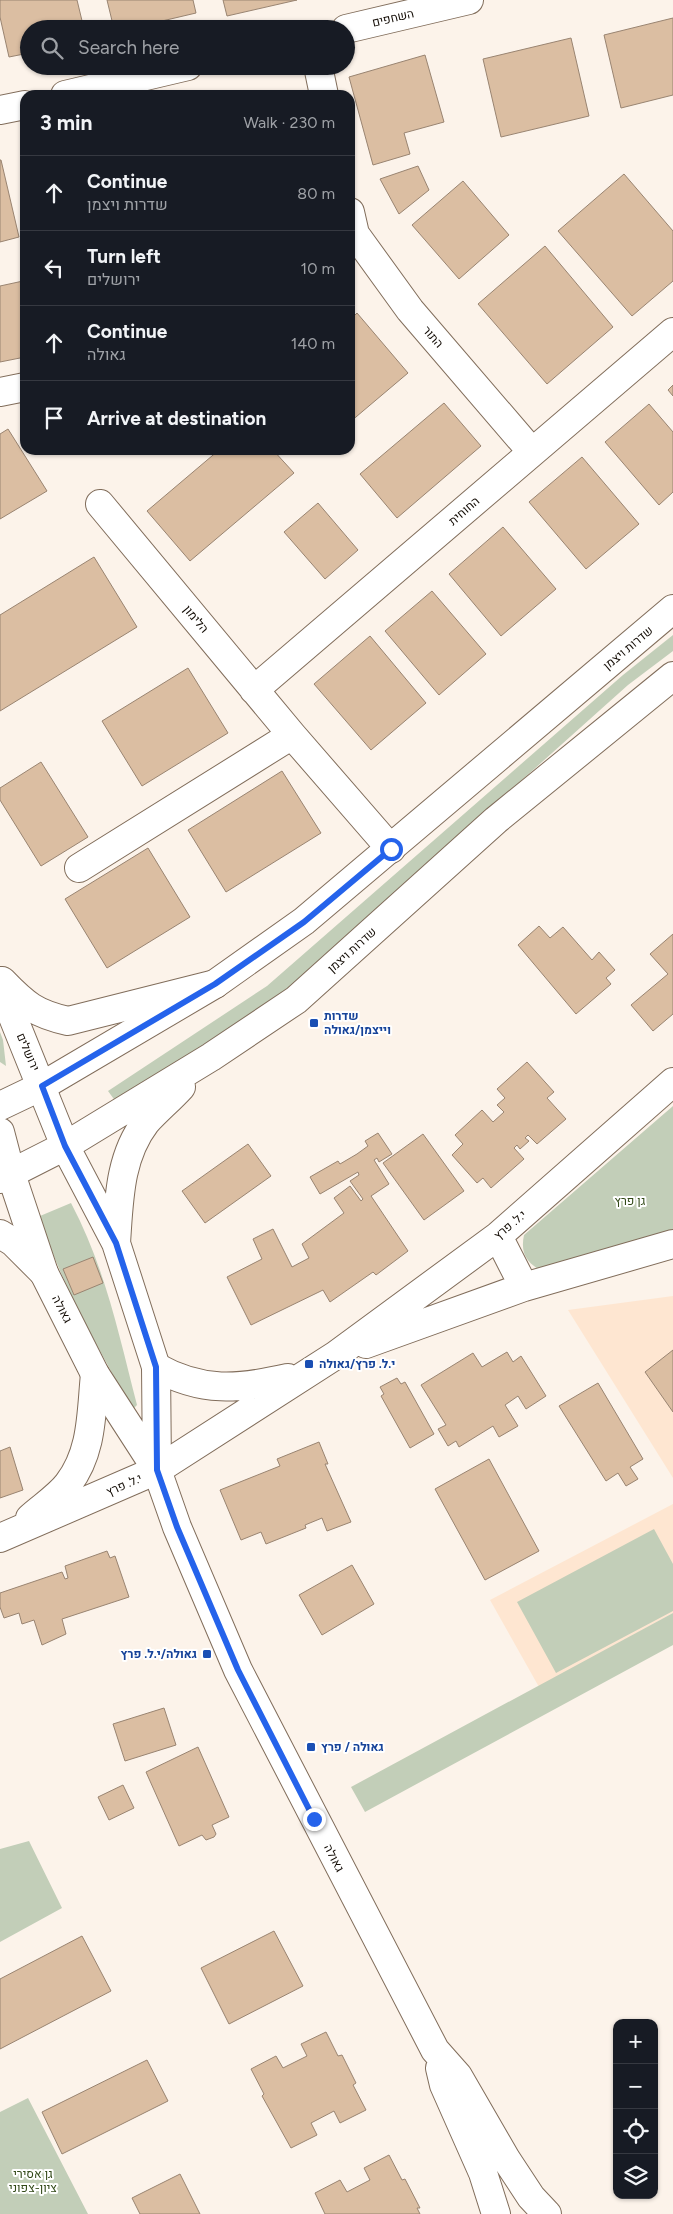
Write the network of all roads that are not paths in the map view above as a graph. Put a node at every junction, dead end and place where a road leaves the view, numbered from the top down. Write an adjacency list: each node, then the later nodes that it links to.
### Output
1 (469, 0): 2 (street, השחפים)
2 (355, 27)
3 (150, 75): 5 (street)
4 (320, 75): 6 (street)
5 (87, 90)
6 (323, 90)
7 (20, 105): 8 (street)
8 (0, 110)
9 (355, 234): 13 (street, התור)
10 (673, 332): 13 (street, החוחית)
11 (20, 388): 12 (street)
12 (0, 392)
13 (532, 452): 17 (street, החוחית)
14 (100, 504): 17 (street, הלימון)
15 (673, 609): 19 (street, שדרות ויצמן)
16 (673, 676): 24 (street, שדרות ויצמן)
17 (254, 690): 18 (street, הלימון)
18 (292, 735): 19 (street, הלימון); 20 (street)
19 (391, 849): 22 (street, שדרות ויצמן)
20 (79, 868)
21 (0, 979): 22 (street)
22 (215, 984): 26 (street, שדרות ויצמן)
23 (0, 986): 26 (street, ירושלים)
24 (210, 1057): 29 (street, שדרות ויצמן); 33 (street)
25 (673, 1082): 32 (street, י.ל. פרץ)
26 (42, 1086): 27 (street, שדרות ויצמן); 29 (street, ירושלים)
27 (0, 1106)
28 (0, 1132): 30 (street, גאולה)
29 (65, 1146): 30 (street, שדרות ויצמן); 33 (street, גאולה)
30 (5, 1176): 35 (street, גאולה)
31 (0, 1234): 35 (street)
32 (498, 1236): 36 (street); 37 (street, י.ל. פרץ)
33 (116, 1243): 38 (street, גאולה)
34 (673, 1244): 36 (street, י.ל. פרץ)
35 (44, 1273): 39 (street, גאולה)
36 (524, 1287): 37 (street, י.ל. פרץ)
37 (336, 1355): 40 (street, י.ל. פרץ)
38 (156, 1367): 40 (street, י.ל. פרץ); 41 (street, גאולה)
39 (95, 1374): 41 (street, גאולה); 42 (street, י.ל. פרץ)
40 (307, 1374): 41 (street, י.ל. פרץ)
41 (157, 1470): 42 (street, י.ל. פרץ); 43 (street, גאולה)
42 (5, 1537)
43 (435, 2050): 44 (street, גאולה); 45 (street, גאולה)
44 (496, 2214)
45 (547, 2214)

